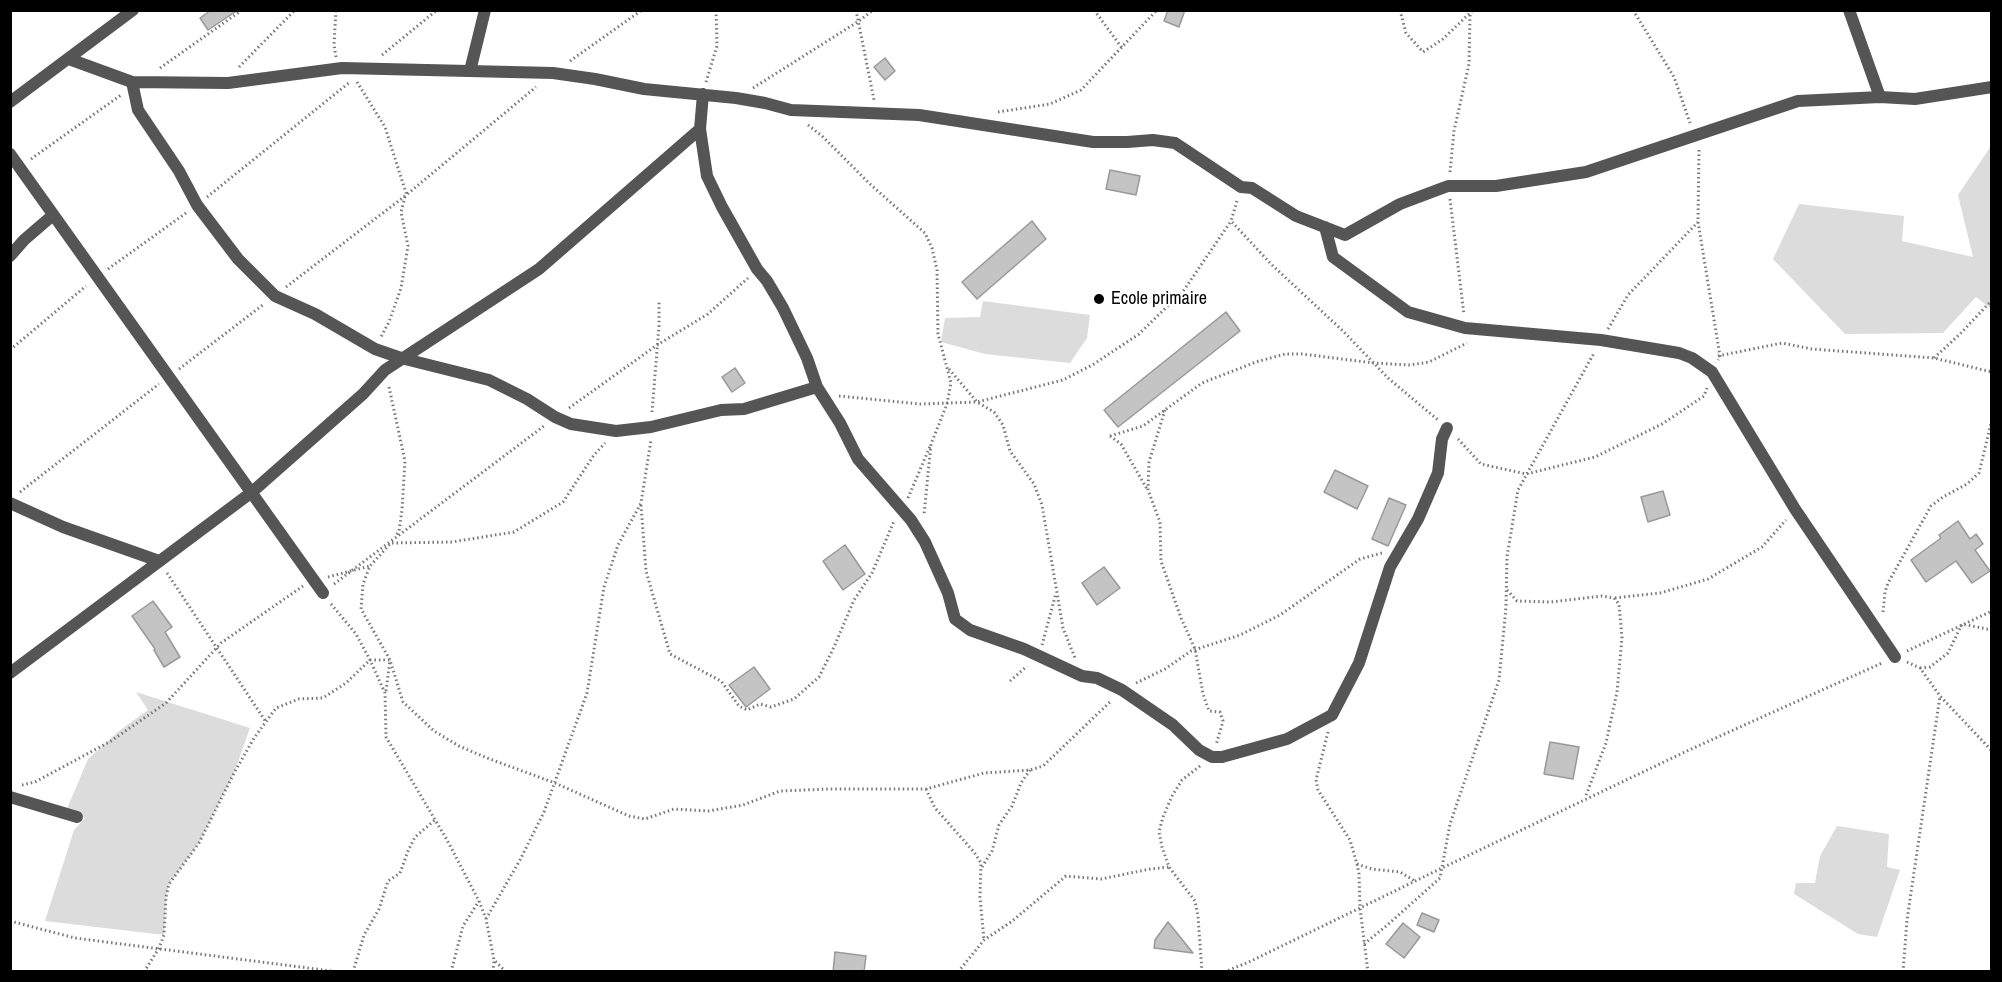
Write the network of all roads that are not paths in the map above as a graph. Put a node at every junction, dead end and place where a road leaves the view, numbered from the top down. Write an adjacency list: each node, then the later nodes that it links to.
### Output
1 (133, 10): 4 (street)
2 (485, 10): 5 (street)
3 (1848, 10): 9 (street)
4 (69, 59): 6 (street); 10 (street)
5 (470, 71): 6 (street); 8 (street)
6 (132, 82): 16 (street)
7 (1992, 87): 9 (street)
8 (703, 94): 11 (street); 14 (street)
9 (1880, 97): 14 (street)
10 (10, 102)
11 (700, 129): 16 (street); 17 (street)
12 (10, 154): 13 (street)
13 (53, 215): 15 (street); 19 (street)
14 (1325, 228): 23 (street)
15 (10, 256)
16 (401, 358): 17 (street); 19 (street)
17 (817, 387): 18 (street)
18 (1447, 428)
19 (252, 492): 21 (street); 22 (street)
20 (10, 503): 21 (street)
21 (159, 561): 24 (street)
22 (319, 587)
23 (1895, 657)
24 (10, 673)
25 (10, 797): 26 (street)
26 (77, 817)

